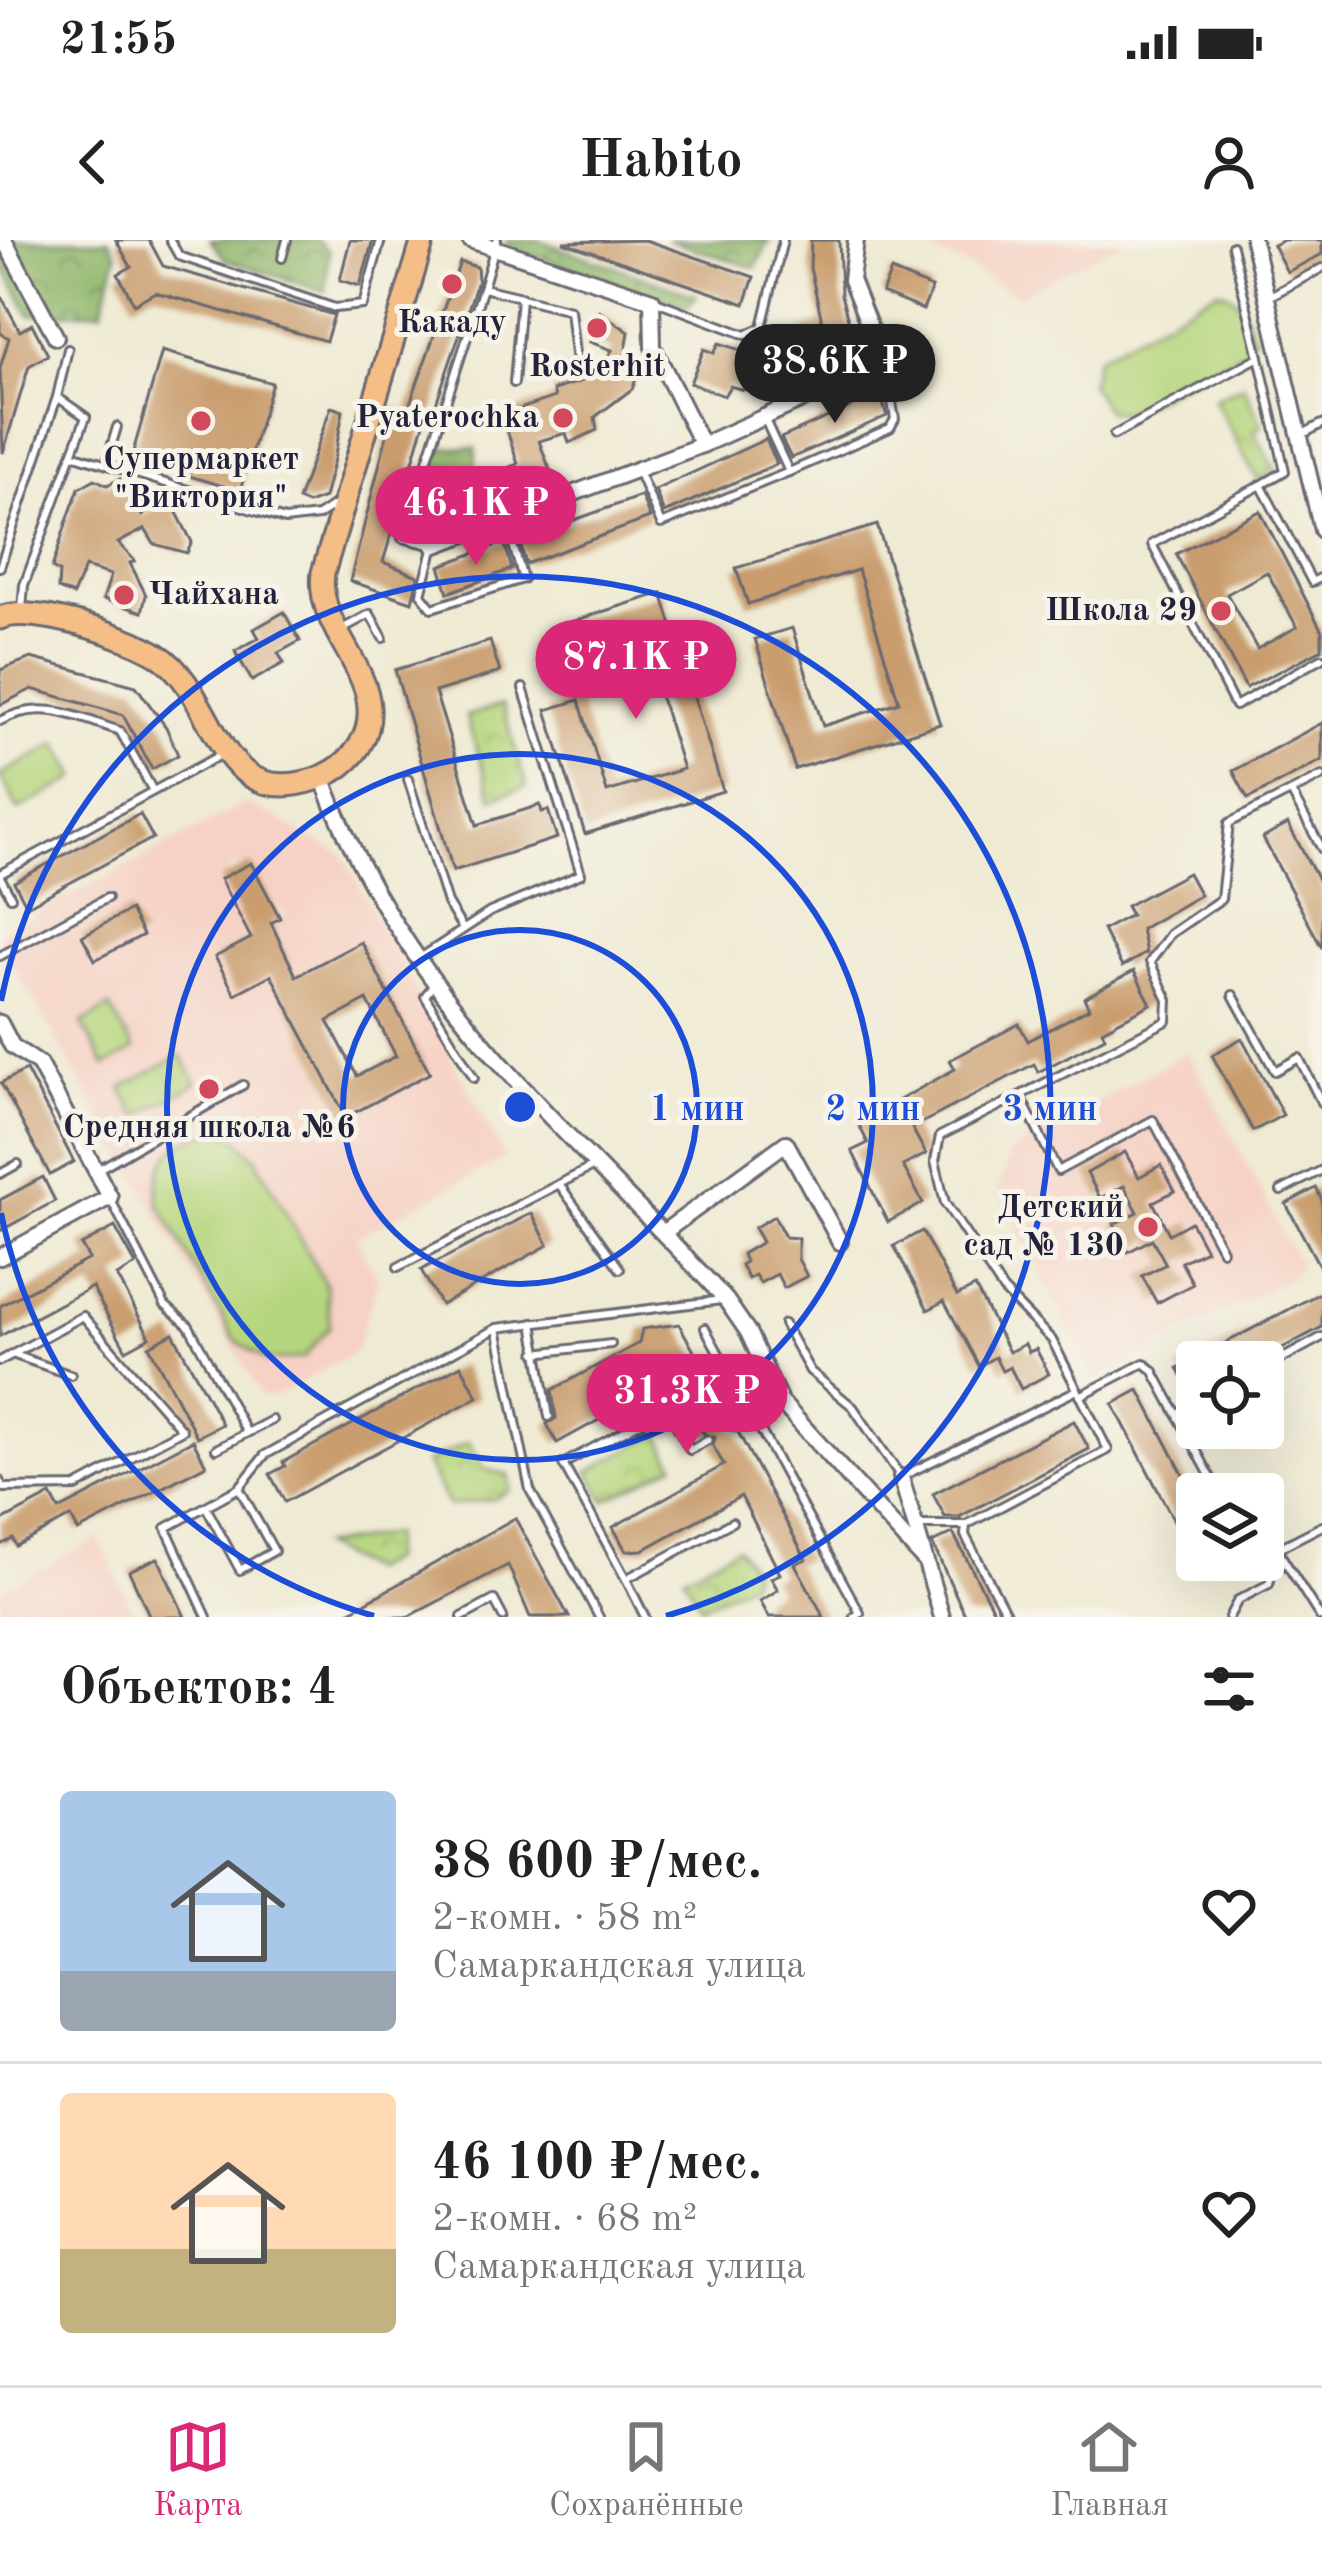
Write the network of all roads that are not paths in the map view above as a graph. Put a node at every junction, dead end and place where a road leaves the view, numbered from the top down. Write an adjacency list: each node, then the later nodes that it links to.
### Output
1 (4, 240): 18 (street)
2 (170, 240): 4 (lane)
3 (287, 240): 12 (lane)
4 (381, 240)
5 (423, 240): 36 (main road)
6 (470, 240): 10 (street)
7 (783, 240): 17 (lane)
8 (856, 240): 21 (street)
9 (1252, 240): 16 (street)
10 (495, 244): 14 (lane); 17 (street)
11 (1232, 246): 20 (lane)
12 (282, 258)
13 (1322, 268): 16 (lane)
14 (483, 288): 15 (lane); 40 (lane)
15 (520, 298): 22 (lane); 23 (lane)
16 (1267, 298): 29 (street)
17 (652, 300): 30 (street)
18 (56, 337)
19 (68, 349): 24 (lane)
20 (1259, 357): 28 (lane); 35 (lane)
21 (884, 363): 25 (street); 34 (lane)
22 (554, 370)
23 (514, 383)
24 (57, 397): 31 (lane); 41 (lane)
25 (764, 417): 30 (street); 34 (lane)
26 (1322, 424): 29 (lane)
27 (117, 427): 32 (lane)
28 (1114, 435)
29 (1300, 435): 37 (street)
30 (702, 445): 33 (street)
31 (72, 454): 32 (lane); 43 (lane)
32 (106, 465): 36 (lane)
33 (636, 467): 34 (lane); 38 (street)
34 (789, 472)
35 (1261, 485): 42 (lane); 46 (lane)
36 (348, 493): 44 (main road)
37 (1319, 501): 39 (street)
38 (506, 518): 40 (street); 40 (lane)
39 (1322, 530)
40 (434, 546)
41 (0, 567)
42 (1322, 577)
43 (11, 615): 49 (main road)
44 (337, 632): 45 (lane); 51 (main road)
45 (383, 638)
46 (1322, 658)
47 (523, 688): 59 (lane)
48 (0, 721): 53 (lane)
49 (225, 752): 51 (main road); 53 (lane)
50 (1322, 776): 54 (lane)
51 (322, 777): 61 (street)
52 (408, 778): 59 (lane)
53 (152, 791): 56 (lane)
54 (1291, 792): 55 (lane); 67 (lane)
55 (1322, 849)
56 (0, 875): 57 (lane)
57 (11, 897)
58 (107, 898): 60 (lane)
59 (463, 929): 61 (lane)
60 (0, 956)
61 (417, 960): 62 (street)
62 (434, 984): 65 (lane); 70 (street)
63 (1233, 994): 68 (lane)
64 (0, 1023): 72 (street)
65 (474, 1078)
66 (242, 1085): 72 (lane)
67 (1020, 1096): 79 (lane); 95 (lane)
68 (1322, 1104)
69 (18, 1164): 73 (lane)
70 (597, 1164): 74 (lane); 77 (street)
71 (1322, 1170): 75 (lane)
72 (96, 1171): 76 (street)
73 (0, 1174)
74 (559, 1184): 81 (lane); 82 (lane)
75 (1281, 1191)
76 (110, 1197): 80 (street); 102 (lane)
77 (664, 1232): 78 (street); 83 (street)
78 (840, 1242)
79 (1222, 1250)
80 (0, 1257)
81 (398, 1267)
82 (620, 1269)
83 (726, 1300): 84 (lane); 96 (street)
84 (532, 1323): 86 (lane); 90 (lane)
85 (784, 1324): 105 (lane)
86 (497, 1328): 107 (lane); 121 (lane)
87 (705, 1328): 98 (lane)
88 (1322, 1337): 92 (lane)
89 (611, 1344): 90 (lane)
90 (536, 1353): 99 (lane)
91 (12, 1354): 93 (lane); 94 (lane); 106 (lane)
92 (1284, 1358)
93 (0, 1360)
94 (70, 1375)
95 (1078, 1393): 97 (lane); 105 (lane); 111 (lane)
96 (780, 1401): 98 (lane); 115 (street)
97 (1176, 1411)
98 (753, 1416): 101 (lane); 123 (lane)
99 (549, 1417)
100 (272, 1420): 102 (lane)
101 (734, 1426)
102 (247, 1433): 104 (lane)
103 (707, 1441): 116 (lane)
104 (216, 1448)
105 (901, 1478): 110 (street)
106 (0, 1481)
107 (239, 1488): 108 (lane); 108 (lane)
108 (206, 1507): 118 (lane)
109 (732, 1522): 116 (lane)
110 (916, 1525): 111 (lane); 115 (street)
111 (966, 1525): 125 (lane)
112 (1322, 1526): 113 (lane)
113 (1284, 1545)
114 (1284, 1560): 127 (lane)
115 (925, 1561): 124 (street)
116 (626, 1580): 122 (lane)
117 (1270, 1581): 126 (lane)
118 (207, 1617)
119 (463, 1617): 120 (lane)
120 (503, 1617)
121 (599, 1617)
122 (645, 1617)
123 (854, 1617)
124 (941, 1617)
125 (1008, 1617)
126 (1229, 1617)
127 (1321, 1617)

